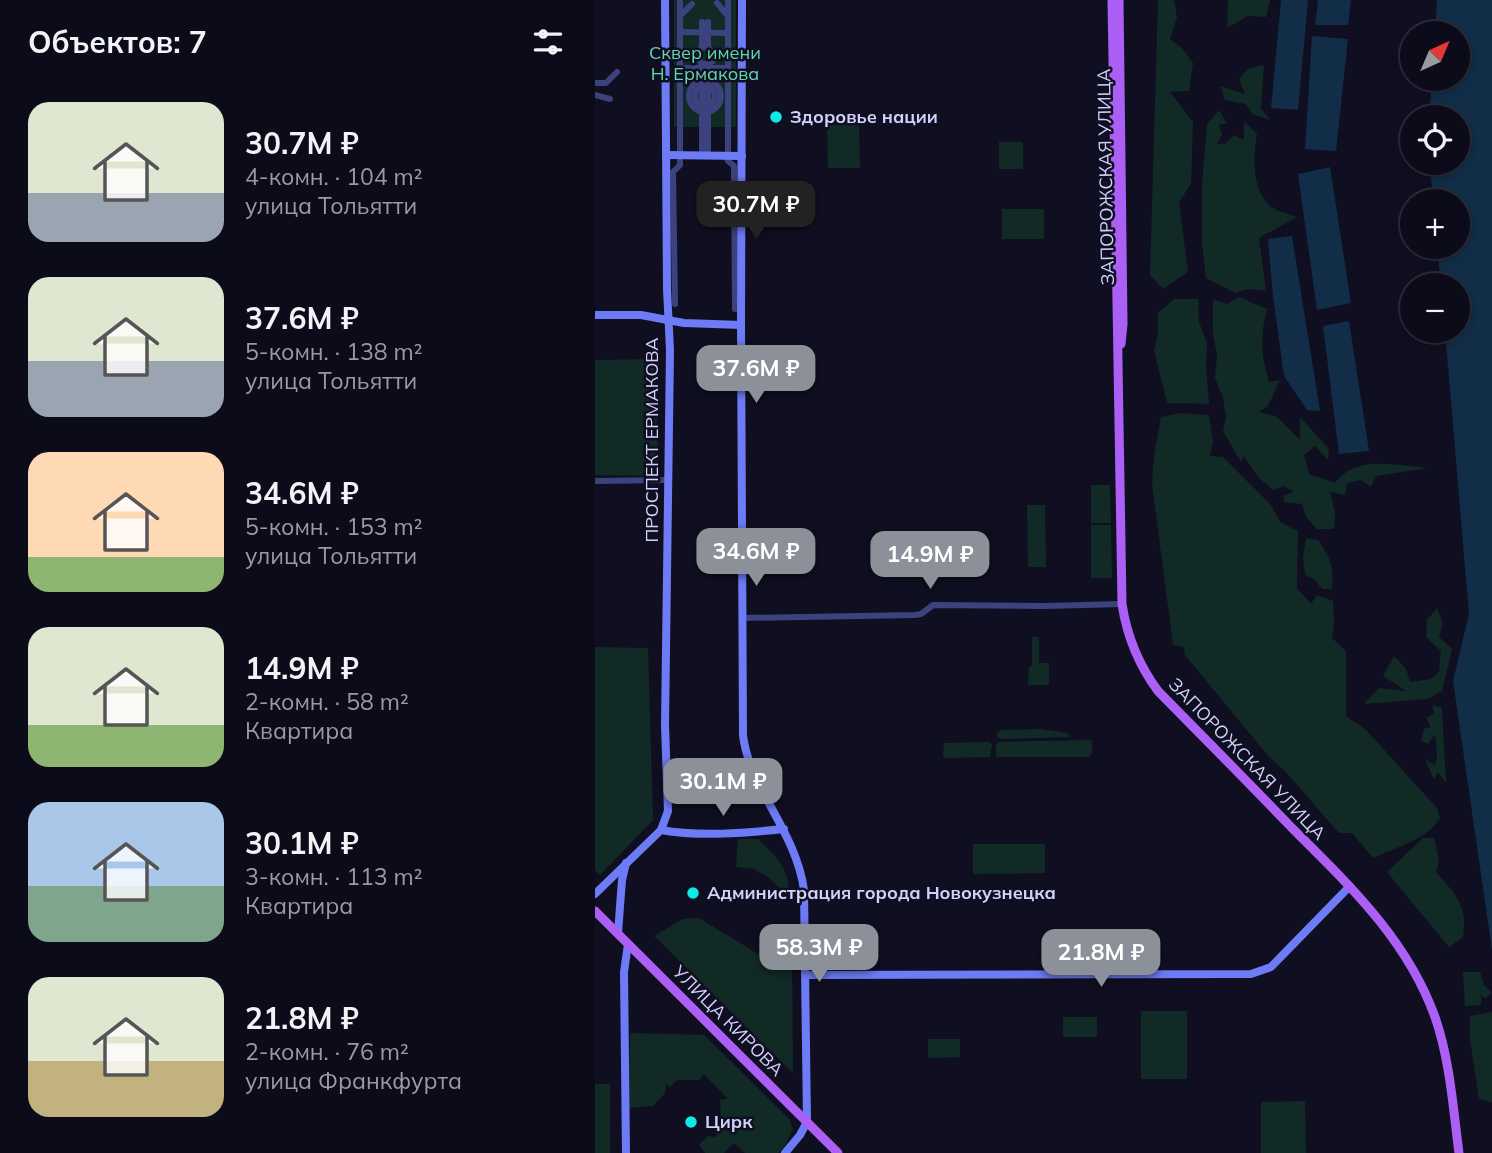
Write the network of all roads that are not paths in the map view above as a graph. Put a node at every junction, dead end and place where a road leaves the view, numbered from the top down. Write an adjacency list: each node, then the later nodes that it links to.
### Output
1 (666, 0): 27 (street, ПРОСПЕКТ ЕРМАКОВА)
2 (680, 0): 9 (street)
3 (728, 0): 10 (street)
4 (742, 0): 31 (street)
5 (1112, 0): 37 (main road, ЗАПОРОЖСКАЯ УЛИЦА)
6 (1119, 0): 37 (main road, ЗАПОРОЖСКАЯ УЛИЦА)
7 (717, 3): 10 (street)
8 (692, 4): 9 (street)
9 (681, 15): 12 (street)
10 (727, 16): 14 (street)
11 (705, 22): 13 (street)
12 (681, 32): 13 (street); 17 (street)
13 (705, 32): 14 (street); 15 (street)
14 (727, 33): 19 (street)
15 (705, 47): 16 (street); 16 (street)
16 (705, 66): 17 (street); 19 (street); 23 (street)
17 (681, 70): 22 (street); 23 (street)
18 (617, 72): 20 (street)
19 (728, 72): 23 (street); 23 (street)
20 (595, 83)
21 (595, 94): 24 (street)
22 (681, 95): 23 (street); 25 (street)
23 (706, 96): 25 (street); 26 (street); 26 (street); 29 (street)
24 (610, 99)
25 (681, 119): 28 (street)
26 (728, 120): 30 (street)
27 (666, 155): 28 (street); 35 (street, ПРОСПЕКТ ЕРМАКОВА)
28 (680, 156): 29 (street); 32 (street)
29 (705, 156): 30 (street)
30 (728, 156): 31 (street); 33 (street)
31 (741, 156): 36 (street)
32 (675, 304)
33 (735, 309)
34 (595, 315): 35 (street)
35 (667, 319): 36 (street); 38 (street, ПРОСПЕКТ ЕРМАКОВА)
36 (741, 324): 41 (street)
37 (1119, 353): 40 (main road, ЗАПОРОЖСКАЯ УЛИЦА)
38 (669, 480): 39 (street); 43 (street, ПРОСПЕКТ ЕРМАКОВА)
39 (595, 481)
40 (1122, 604): 41 (street); 45 (main road, ЗАПОРОЖСКАЯ УЛИЦА)
41 (742, 618): 42 (street)
42 (784, 829): 43 (street); 50 (street)
43 (661, 830): 44 (street)
44 (626, 863): 46 (street); 48 (street)
45 (1350, 886): 50 (street); 55 (main road, ЗАПОРОЖСКАЯ УЛИЦА)
46 (595, 894)
47 (595, 911): 48 (main road, УЛИЦА КИРОВА)
48 (618, 933): 49 (main road, УЛИЦА КИРОВА)
49 (628, 944): 51 (main road, УЛИЦА КИРОВА); 52 (street)
50 (805, 975): 51 (street)
51 (807, 1122): 53 (street); 54 (main road, УЛИЦА КИРОВА)
52 (625, 1153)
53 (785, 1153)
54 (838, 1153)
55 (1459, 1153)

